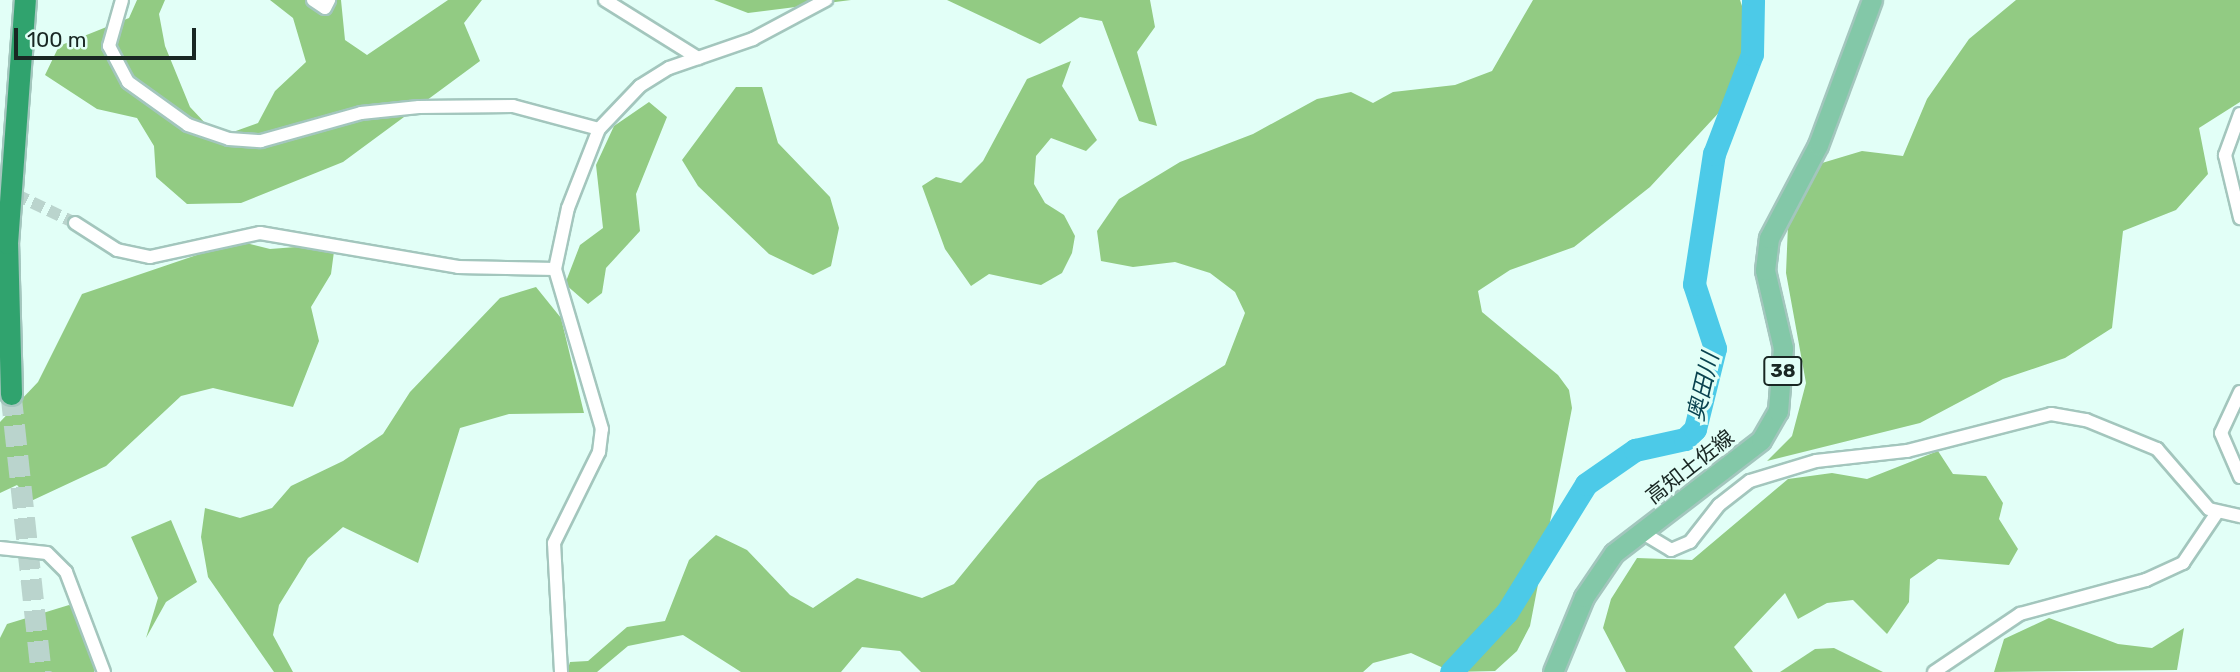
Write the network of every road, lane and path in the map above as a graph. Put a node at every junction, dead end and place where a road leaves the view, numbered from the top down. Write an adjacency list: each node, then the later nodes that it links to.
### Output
1 (25, 0): 15 (highway)
2 (122, 0): 10 (street)
3 (313, 0): 4 (street)
4 (329, 0)
5 (605, 0): 8 (street)
6 (826, 0): 8 (street)
7 (1872, 0): 19 (main road, 高知土佐線 / 38)
8 (698, 58): 10 (street)
9 (2240, 114): 11 (street)
10 (599, 129): 13 (street)
11 (2240, 218)
12 (75, 223): 13 (street)
13 (555, 269): 22 (street)
14 (2240, 392): 16 (street)
15 (11, 394)
16 (2240, 477)
17 (2216, 514): 18 (street); 19 (street); 24 (street)
18 (2240, 516)
19 (1643, 533): 23 (main road, 高知土佐線 / 38)
20 (0, 548): 21 (street)
21 (104, 672)
22 (561, 672)
23 (1553, 672)
24 (1934, 672)

